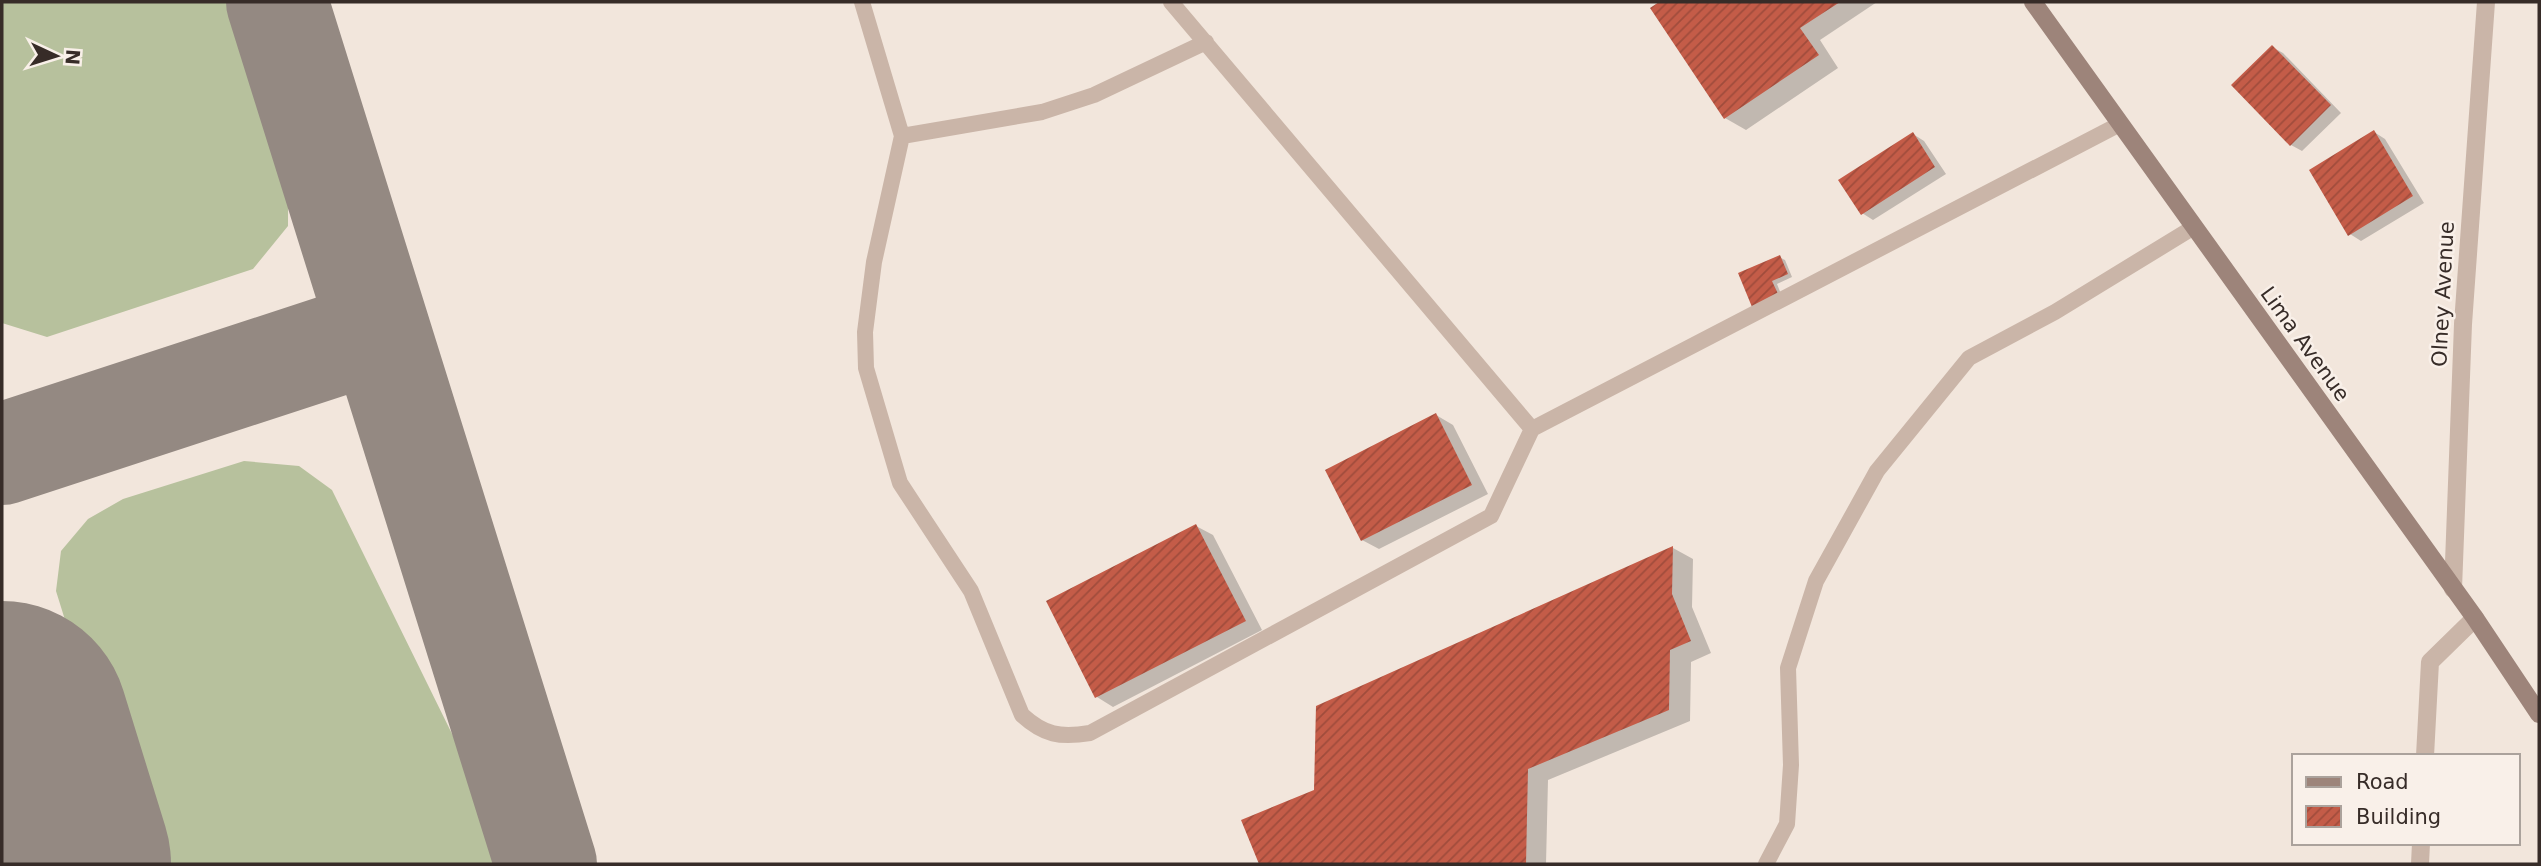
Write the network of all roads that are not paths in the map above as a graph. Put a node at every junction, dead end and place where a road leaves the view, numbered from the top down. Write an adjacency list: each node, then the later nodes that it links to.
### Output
1 (862, 2): 7 (lane)
2 (1171, 2): 5 (lane)
3 (2033, 2): 6 (street, Lima Avenue)
4 (2486, 2): 10 (street, Olney Avenue)
5 (1206, 42): 7 (lane); 9 (lane)
6 (2120, 124): 8 (street, Lima Avenue); 9 (lane)
7 (902, 136): 9 (lane)
8 (2194, 227): 10 (street, Lima Avenue); 15 (lane)
9 (1532, 429)
10 (2453, 589): 11 (street, Lima Avenue)
11 (2474, 618): 12 (street, Lima Avenue); 13 (street)
12 (2539, 714)
13 (2425, 754)
14 (2421, 845): 16 (street)
15 (1766, 864)
16 (2420, 864)

